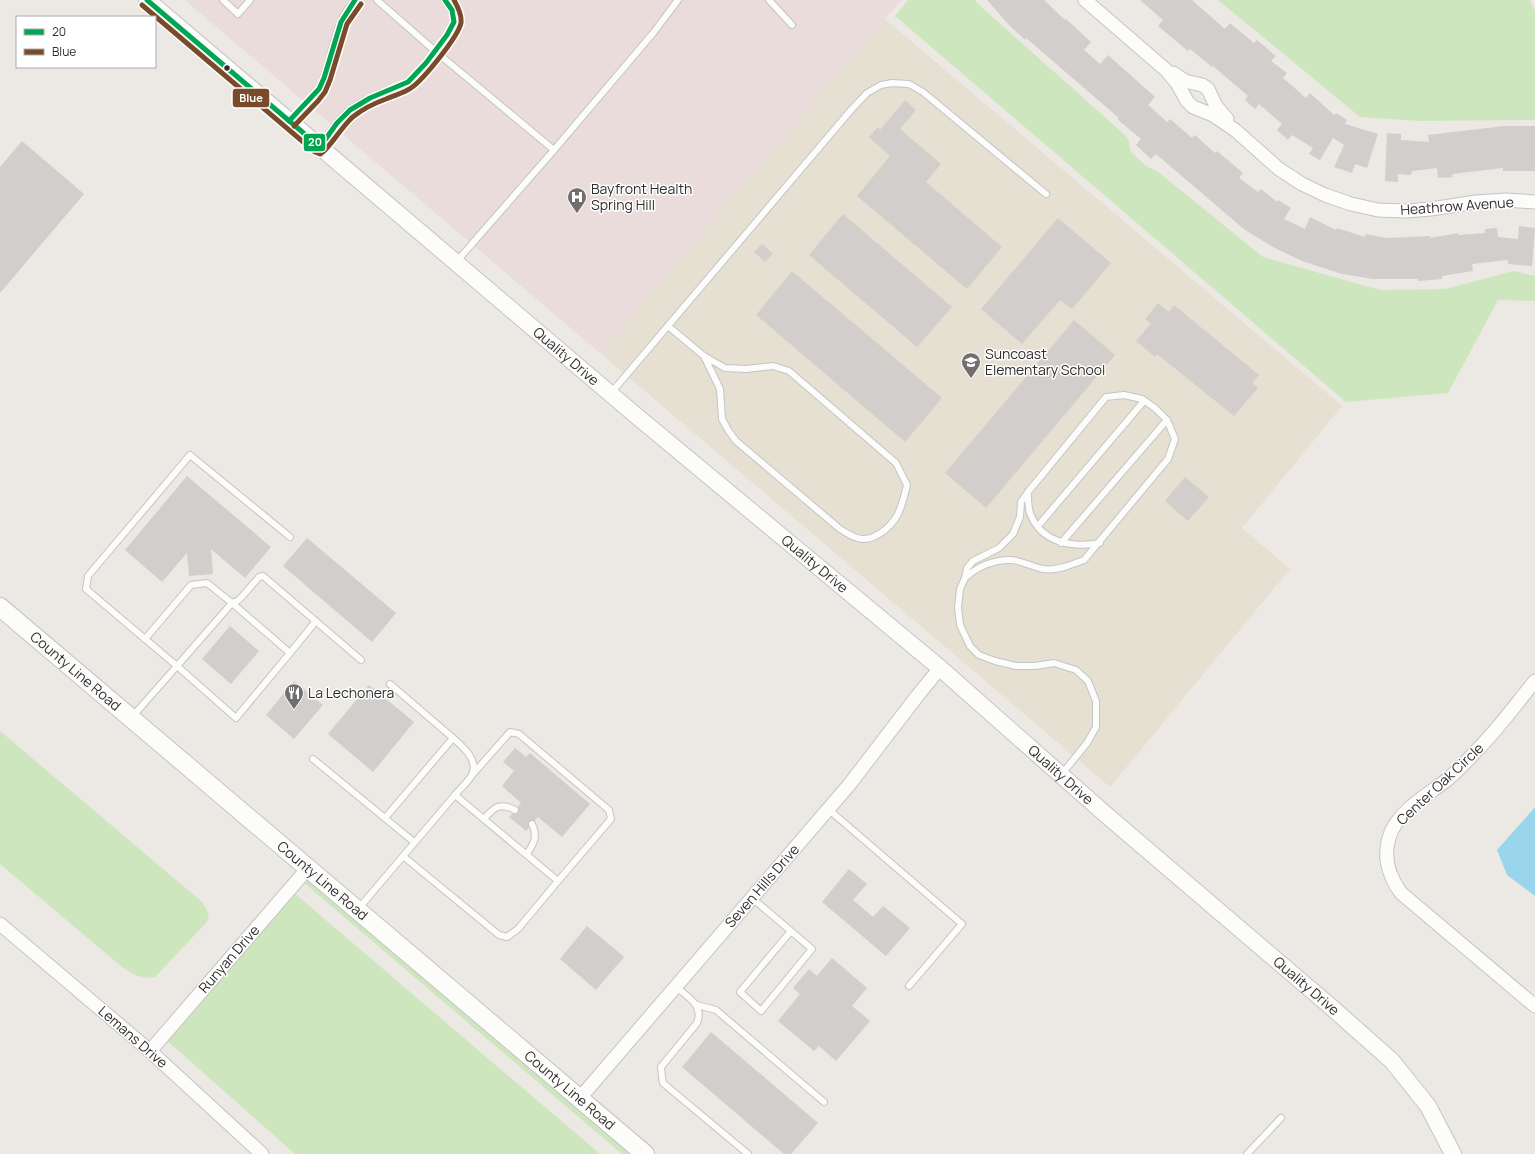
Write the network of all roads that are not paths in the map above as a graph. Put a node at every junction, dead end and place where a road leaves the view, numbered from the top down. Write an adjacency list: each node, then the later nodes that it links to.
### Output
1 (147, 0): 13 (street, Quality Drive)
2 (223, 0): 3 (lane)
3 (250, 0)
4 (355, 0): 13 (lane)
5 (377, 0): 11 (lane)
6 (445, 0): 11 (lane)
7 (678, 0): 16 (lane)
8 (769, 0): 10 (lane)
9 (1084, 0): 12 (street, Heathrow Avenue)
10 (792, 25)
11 (435, 51): 15 (lane); 16 (lane)
12 (1166, 70): 14 (street, Heathrow Avenue); 14 (street, Heathrow Avenue)
13 (289, 121): 15 (street, Quality Drive)
14 (1235, 130): 18 (street, Heathrow Avenue)
15 (320, 147): 19 (street, Quality Drive)
16 (554, 150): 19 (lane)
17 (1046, 194): 20 (lane)
18 (1535, 202)
19 (455, 262): 22 (street, Quality Drive)
20 (668, 326): 21 (lane); 22 (lane)
21 (704, 356): 21 (lane)
22 (610, 394): 38 (street, Quality Drive)
23 (1144, 401): 24 (lane); 25 (lane); 26 (lane)
24 (1167, 420): 28 (lane); 29 (lane)
25 (1028, 492): 26 (lane); 30 (lane)
26 (1038, 526): 28 (lane)
27 (290, 537): 34 (lane)
28 (1061, 543): 29 (lane)
29 (1100, 543): 30 (lane)
30 (965, 578): 45 (lane)
31 (232, 604): 33 (lane); 34 (lane); 35 (lane); 37 (lane)
32 (0, 607): 41 (main road, County Line Road)
33 (316, 621): 35 (lane); 36 (lane)
34 (145, 639): 37 (lane)
35 (290, 653): 37 (lane)
36 (361, 660)
37 (177, 666): 41 (lane)
38 (940, 668): 45 (street, Quality Drive); 47 (street, Seven Hills Drive)
39 (1535, 681): 64 (street, Center Oak Circle)
40 (390, 684): 42 (lane)
41 (131, 719): 55 (main road, County Line Road)
42 (453, 738): 44 (lane); 49 (lane)
43 (313, 759): 49 (lane)
44 (472, 775): 46 (lane); 56 (lane)
45 (1061, 775): 73 (street, Quality Drive)
46 (455, 795): 50 (lane); 52 (lane)
47 (828, 809): 57 (street, Seven Hills Drive); 61 (lane)
48 (515, 810): 50 (lane)
49 (385, 818): 52 (lane)
50 (484, 819): 53 (lane)
51 (532, 824): 53 (lane)
52 (414, 842): 54 (lane)
53 (526, 854): 56 (lane)
54 (403, 856): 56 (lane); 58 (lane)
55 (308, 867): 58 (main road, County Line Road); 65 (street, Runyan Drive)
56 (558, 881)
57 (752, 898): 60 (lane); 62 (street, Seven Hills Drive)
58 (358, 909): 66 (main road, County Line Road)
59 (0, 924): 65 (street, Lemans Drive)
60 (791, 931): 60 (lane)
61 (909, 986)
62 (676, 987): 63 (lane); 66 (street, Seven Hills Drive)
63 (697, 1005): 67 (lane); 71 (lane)
64 (1535, 1006)
65 (150, 1051): 69 (street, Lemans Drive)
66 (580, 1098): 70 (main road, County Line Road)
67 (824, 1102)
68 (1281, 1118): 72 (lane)
69 (262, 1154)
70 (645, 1154)
71 (748, 1154)
72 (1247, 1154)
73 (1453, 1154)

